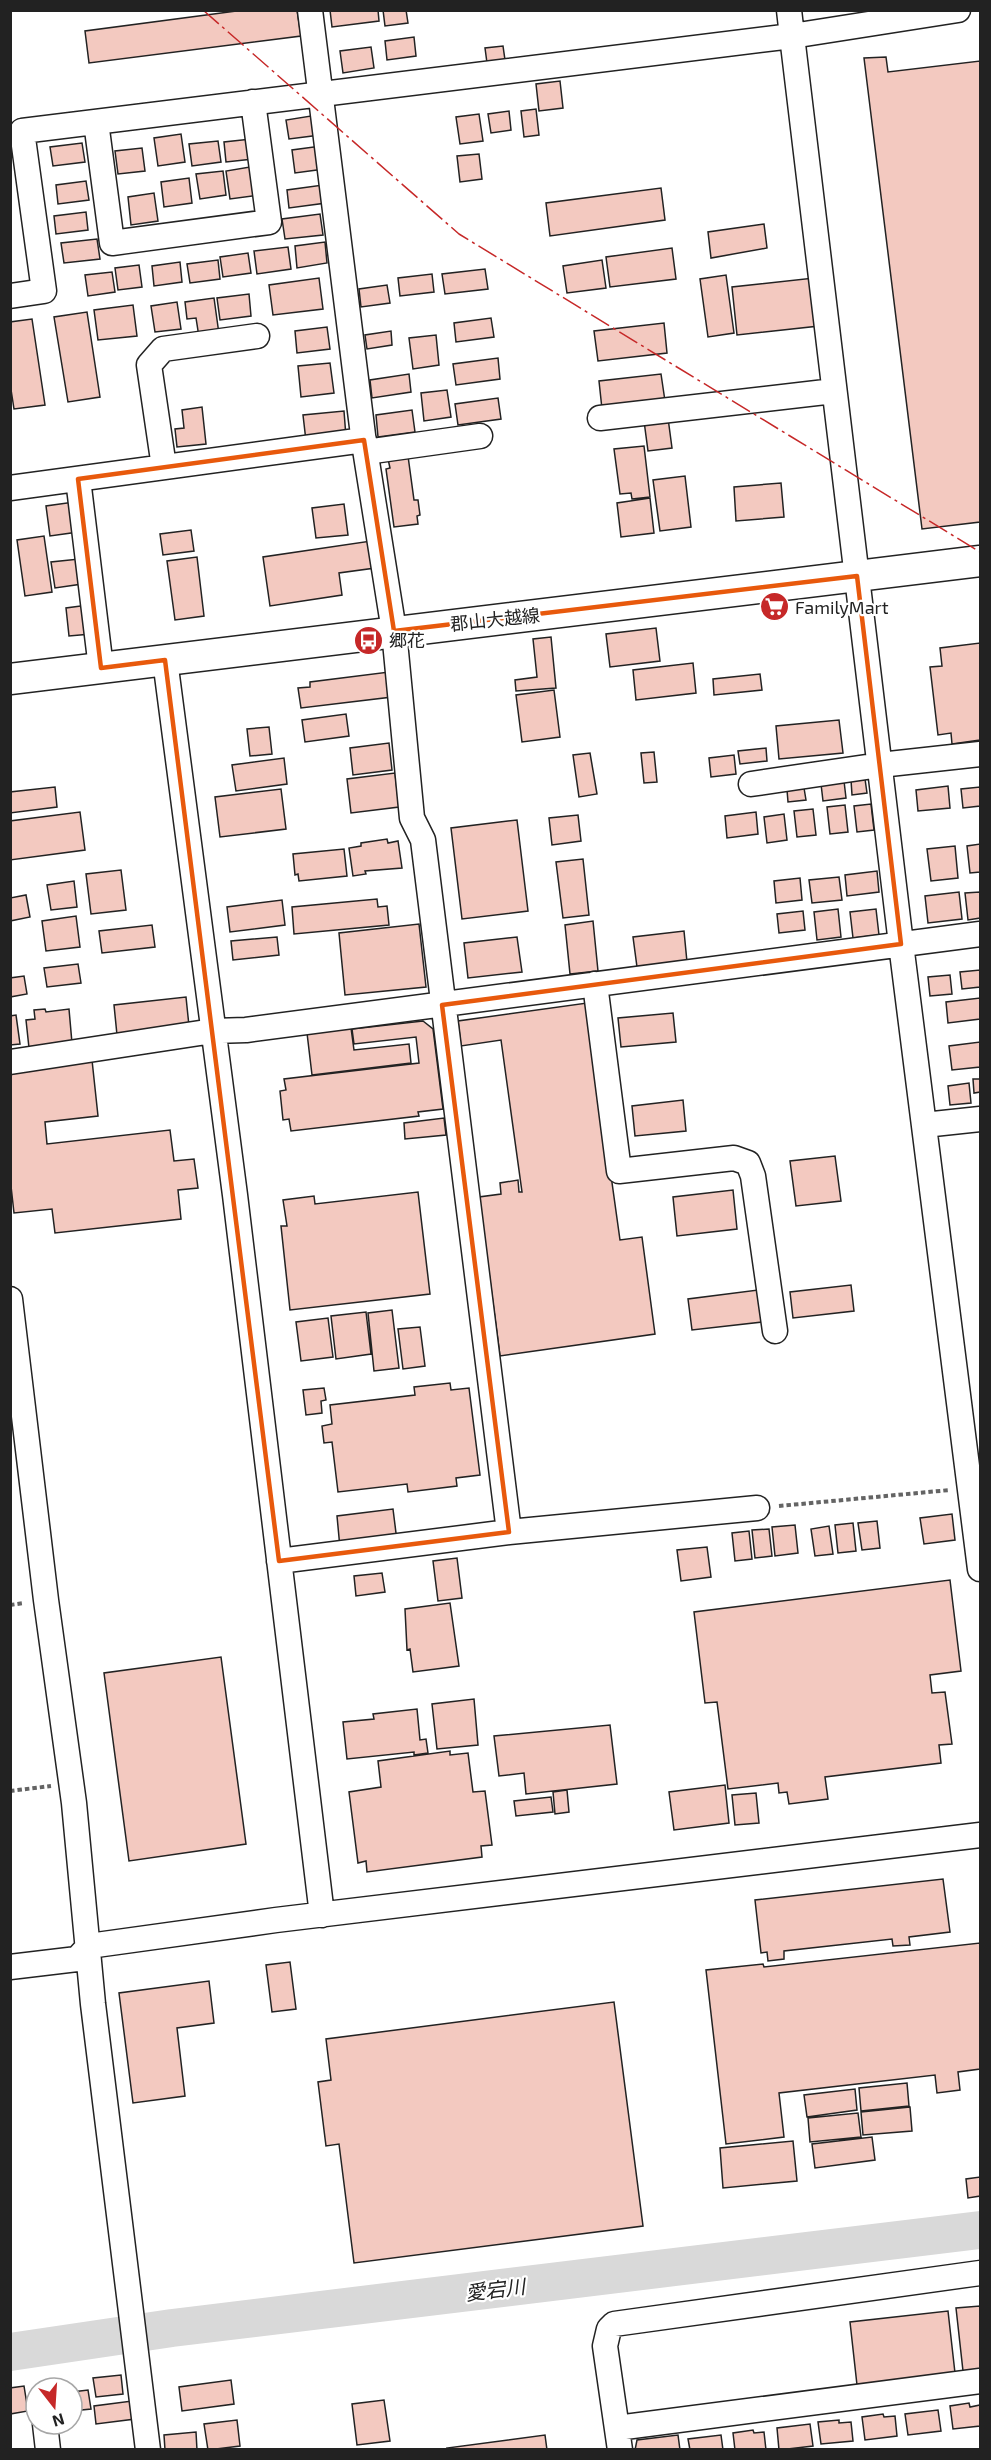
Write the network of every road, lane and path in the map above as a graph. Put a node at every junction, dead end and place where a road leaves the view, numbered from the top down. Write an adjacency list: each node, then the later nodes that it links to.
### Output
1 (310, 10): 5 (street)
2 (789, 10): 4 (street)
3 (958, 10): 4 (street)
4 (792, 36): 5 (street); 10 (street)
5 (320, 93): 6 (street); 13 (street)
6 (253, 102): 7 (street); 7 (street)
7 (96, 122): 8 (street)
8 (10, 296)
9 (257, 336): 14 (street)
10 (834, 391): 11 (street); 18 (street)
11 (600, 417)
12 (480, 436): 13 (street)
13 (365, 446): 14 (street); 19 (street)
14 (164, 467): 15 (street)
15 (78, 479): 16 (street); 21 (street)
16 (10, 488)
17 (981, 561): 18 (main road, 郡山大越線)
18 (857, 576): 19 (main road, 郡山大越線); 24 (street)
19 (394, 631): 20 (main road, 郡山大越線); 29 (street)
20 (165, 660): 21 (main road, 郡山大越線); 30 (street)
21 (101, 668): 22 (main road, 郡山大越線)
22 (10, 679)
23 (981, 754): 24 (street)
24 (880, 765): 25 (street); 27 (street)
25 (752, 784)
26 (981, 934): 27 (street)
27 (901, 944): 28 (street); 33 (street)
28 (595, 984): 29 (street); 35 (street)
29 (442, 1005): 30 (street); 38 (street)
30 (213, 1032): 31 (street); 39 (street)
31 (10, 1062)
32 (981, 1119): 33 (street)
33 (924, 1125): 36 (street)
34 (10, 1299): 41 (street)
35 (775, 1331)
36 (976, 1487): 37 (path); 40 (street)
37 (757, 1508): 38 (street)
38 (509, 1532): 39 (street)
39 (279, 1561): 44 (street)
40 (981, 1569)
41 (71, 1784): 42 (path); 45 (street)
42 (10, 1791)
43 (981, 1836): 44 (street)
44 (322, 1915): 45 (street)
45 (89, 1946): 46 (street); 50 (street)
46 (10, 1967)
47 (981, 2273): 49 (street)
48 (981, 2381): 49 (street)
49 (618, 2439)
50 (148, 2450)

